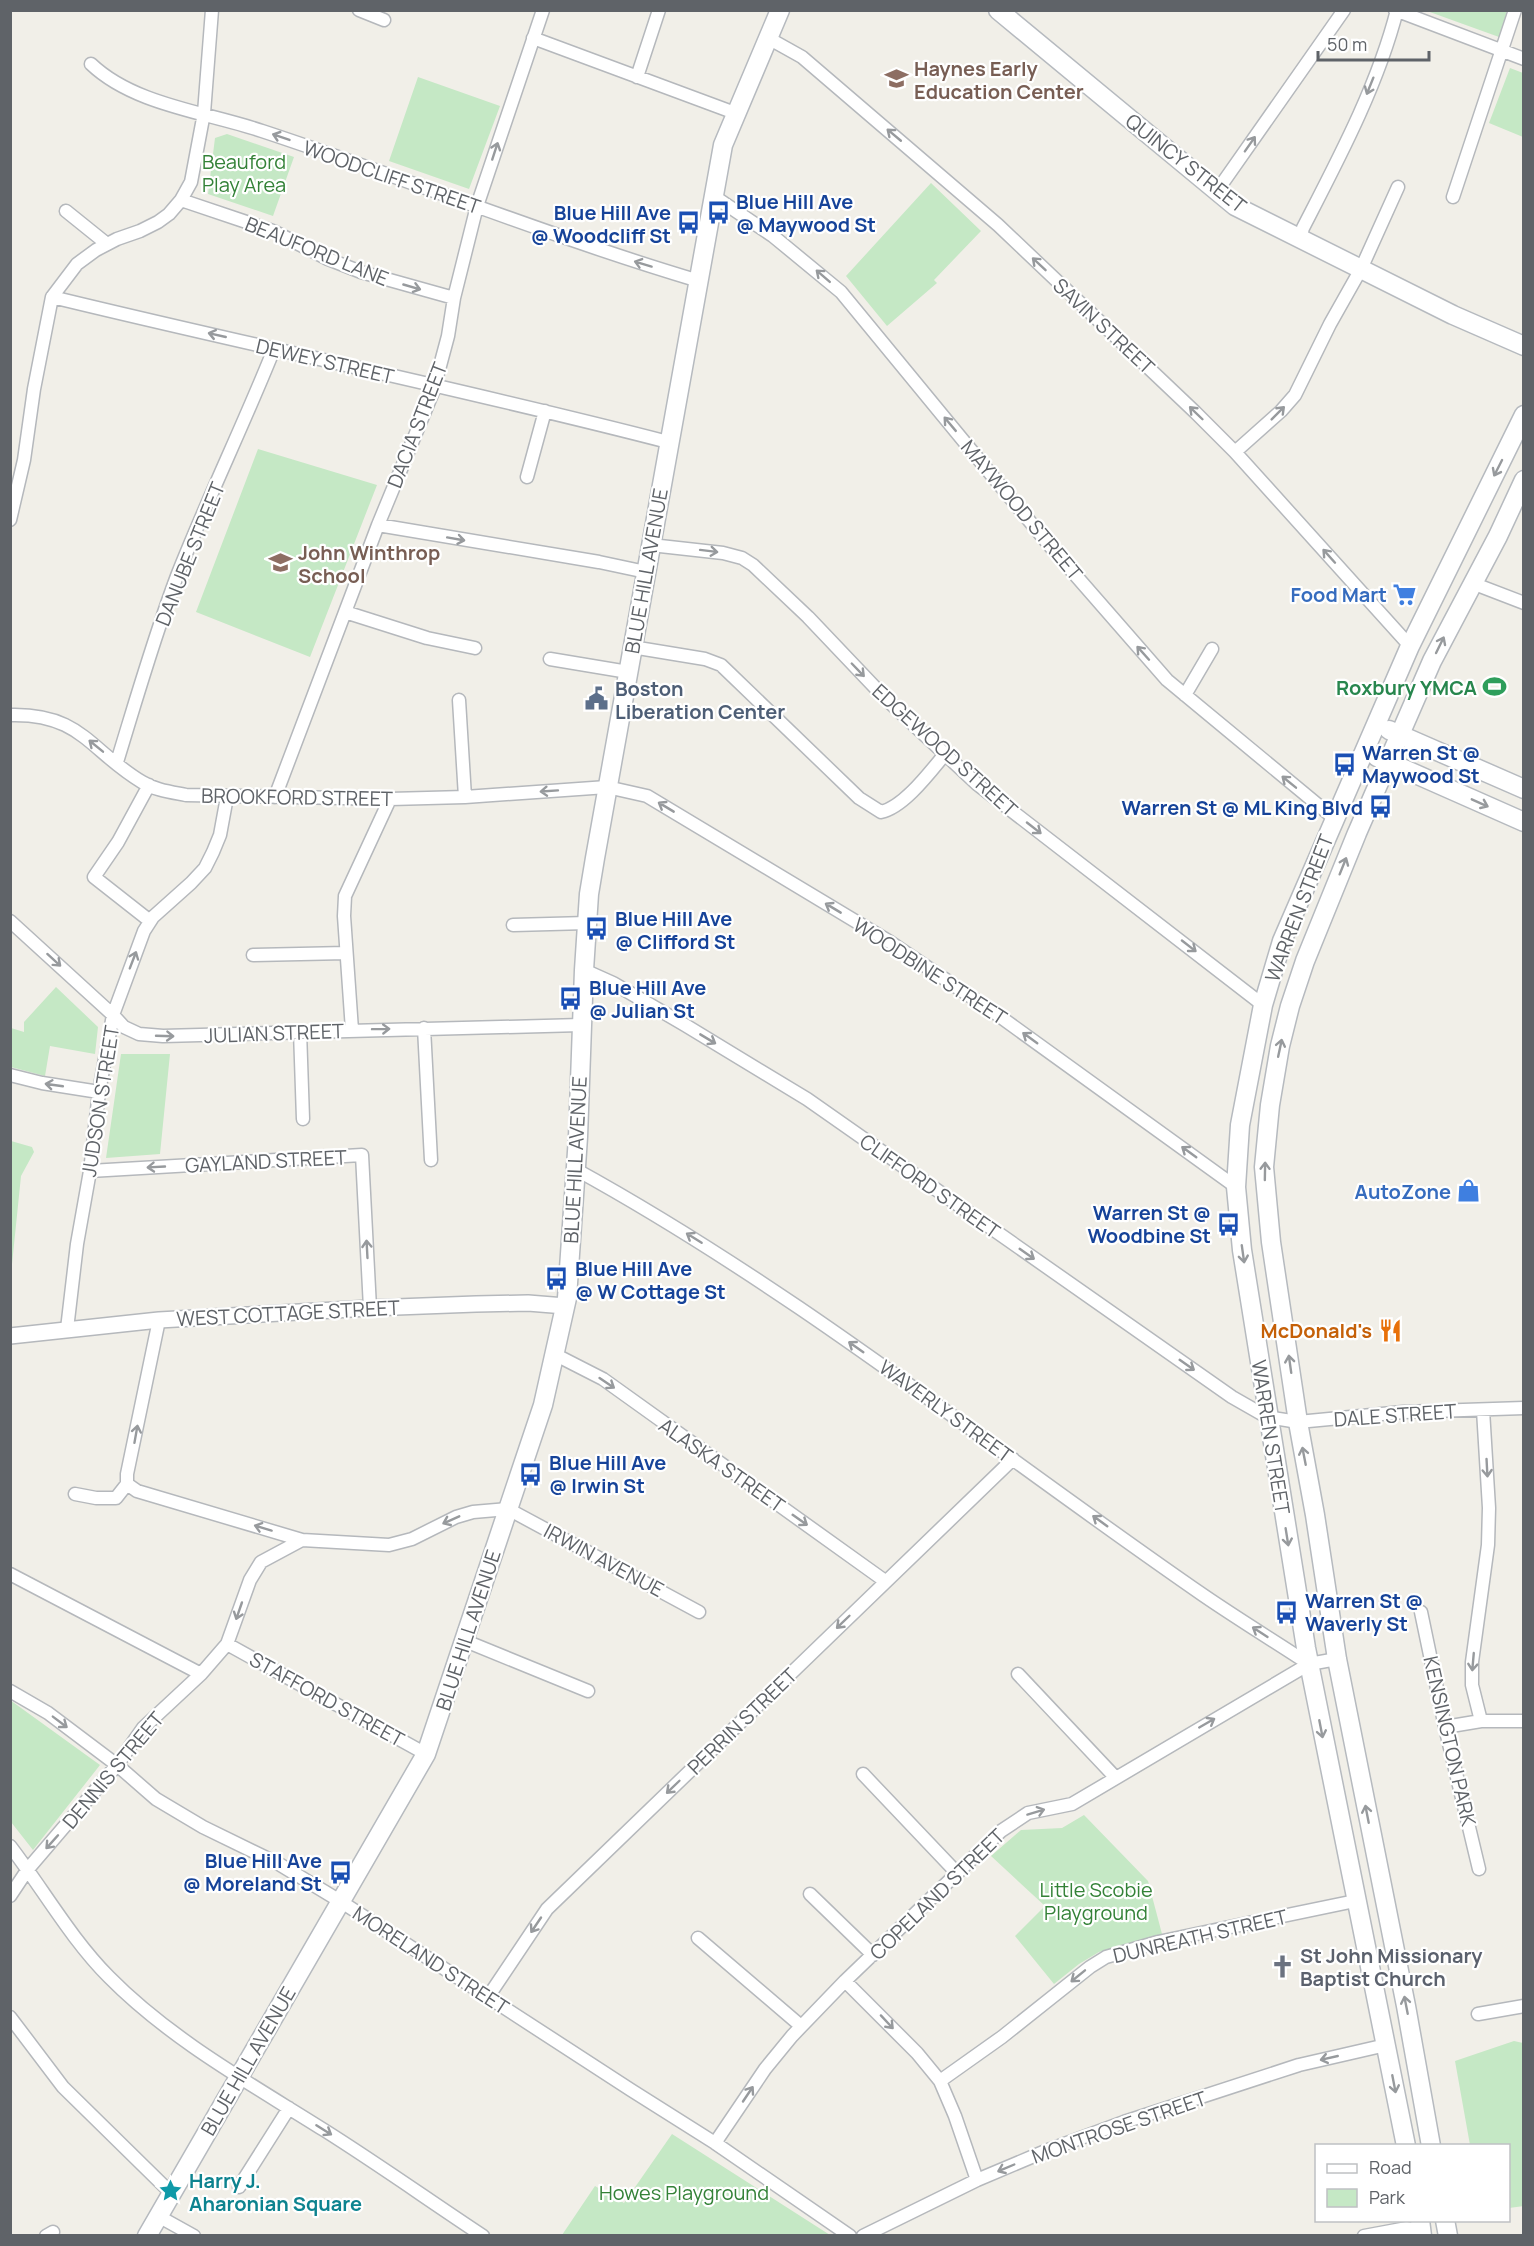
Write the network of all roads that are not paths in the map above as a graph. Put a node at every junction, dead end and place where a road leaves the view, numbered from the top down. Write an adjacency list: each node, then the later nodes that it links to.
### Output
1 (212, 10): 17 (street)
2 (359, 10): 10 (street)
3 (543, 10): 11 (street, DACIA STREET)
4 (658, 10): 16 (street)
5 (780, 10): 12 (main road, BLUE HILL AVENUE)
6 (998, 10): 20 (main road, QUINCY STREET)
7 (1344, 10): 20 (street, one-way to 7)
8 (1515, 10): 13 (street)
9 (1396, 11): 13 (street); 26 (street, one-way to 26)
10 (384, 20)
11 (533, 38): 16 (street); 24 (street, DACIA STREET, one-way to 11)
12 (768, 38): 18 (main road, BLUE HILL AVENUE); 38 (street, SAVIN STREET, one-way to 12)
13 (1501, 51): 14 (street); 22 (street)
14 (1524, 59)
15 (91, 64): 17 (street, WOODCLIFF STREET)
16 (637, 76): 18 (street)
17 (204, 113): 23 (street); 24 (street, WOODCLIFF STREET, one-way to 17)
18 (735, 113): 21 (main road, BLUE HILL AVENUE)
19 (1398, 187): 28 (street)
20 (1216, 191): 26 (main road, QUINCY STREET)
21 (715, 197): 29 (main road, BLUE HILL AVENUE); 55 (street, MAYWOOD STREET, one-way to 21)
22 (1453, 197)
23 (181, 200): 27 (street); 31 (street, BEAUFORD LANE, one-way to 31)
24 (477, 206): 29 (street, WOODCLIFF STREET, one-way to 24); 31 (street, DACIA STREET)
25 (66, 212): 27 (street)
26 (1300, 239): 28 (main road, QUINCY STREET)
27 (107, 244): 30 (street)
28 (1361, 270): 32 (main road, QUINCY STREET); 38 (street, one-way to 28)
29 (699, 281): 37 (main road, BLUE HILL AVENUE)
30 (52, 297): 33 (street, DEWEY STREET, one-way to 30); 41 (street)
31 (454, 298): 34 (street, DACIA STREET)
32 (1524, 346)
33 (273, 349): 34 (street, DEWEY STREET); 62 (street, DANUBE STREET)
34 (435, 387): 35 (street, DEWEY STREET); 43 (street, DACIA STREET)
35 (545, 411): 37 (street, DEWEY STREET); 39 (street)
36 (1524, 416): 49 (main road, WARREN STREET, one-way to 49)
37 (668, 442): 44 (main road, BLUE HILL AVENUE)
38 (1235, 452): 49 (street, SAVIN STREET, one-way to 38)
39 (527, 477)
40 (1524, 480): 46 (main road, WARREN STREET)
41 (13, 498): 42 (street)
42 (10, 520)
43 (378, 525): 45 (street, one-way to 45); 48 (street, DACIA STREET)
44 (651, 544): 45 (main road, BLUE HILL AVENUE); 61 (street, EDGEWOOD STREET, one-way to 61)
45 (646, 572): 50 (main road, BLUE HILL AVENUE)
46 (1472, 583): 47 (street); 59 (main road, WARREN STREET, one-way to 46)
47 (1524, 603)
48 (345, 612): 51 (street); 68 (street, DACIA STREET)
49 (1410, 646): 58 (main road, WARREN STREET)
50 (632, 647): 54 (main road, BLUE HILL AVENUE); 61 (street)
51 (475, 648)
52 (1212, 649): 55 (street)
53 (550, 658): 54 (street)
54 (628, 672): 65 (main road, BLUE HILL AVENUE)
55 (1185, 695): 71 (street, MAYWOOD STREET, one-way to 55)
56 (459, 700): 69 (street)
57 (10, 715): 62 (street, BROOKFORD STREET, one-way to 57)
58 (1376, 725): 59 (main road); 60 (main road, WARREN STREET)
59 (1400, 735): 63 (main road, WARREN STREET); 66 (main road)
60 (1365, 751): 63 (main road); 71 (main road, WARREN STREET)
61 (945, 754): 80 (street, EDGEWOOD STREET, one-way to 80)
62 (117, 762): 64 (street, BROOKFORD STREET)
63 (1388, 762): 72 (main road, one-way to 72); 102 (main road, WARREN STREET, one-way to 63)
64 (149, 785): 67 (street, BROOKFORD STREET); 74 (street)
65 (607, 787): 69 (street, BROOKFORD STREET, one-way to 69); 75 (main road, BLUE HILL AVENUE); 92 (street, WOODBINE STREET, one-way to 65)
66 (1524, 789)
67 (227, 797): 68 (street, BROOKFORD STREET); 74 (street, JUDSON STREET)
68 (275, 797): 70 (street, BROOKFORD STREET)
69 (465, 797): 70 (street, BROOKFORD STREET)
70 (390, 799): 77 (street)
71 (1335, 819): 80 (main road, WARREN STREET)
72 (1524, 822)
73 (10, 921): 81 (street, JULIAN STREET, one-way to 81)
74 (150, 921): 81 (street, JUDSON STREET, one-way to 74)
75 (587, 923): 76 (street); 79 (main road, BLUE HILL AVENUE)
76 (513, 925)
77 (346, 953): 78 (street); 84 (street)
78 (254, 955)
79 (584, 970): 82 (main road, BLUE HILL AVENUE); 101 (street, CLIFFORD STREET, one-way to 101)
80 (1263, 1005): 92 (main road, WARREN STREET)
81 (113, 1015): 85 (street, JULIAN STREET, one-way to 85); 87 (street, JUDSON STREET)
82 (581, 1025): 83 (street, JULIAN STREET); 90 (main road, BLUE HILL AVENUE)
83 (424, 1028): 84 (street, JULIAN STREET, one-way to 83); 89 (street)
84 (352, 1030): 85 (street, JULIAN STREET)
85 (300, 1031): 88 (street)
86 (10, 1074): 87 (street, one-way to 86)
87 (99, 1092): 91 (street, JUDSON STREET)
88 (303, 1119)
89 (431, 1160)
90 (575, 1169): 93 (main road, BLUE HILL AVENUE); 103 (street, WAVERLY STREET, one-way to 90)
91 (90, 1171): 94 (street, GAYLAND STREET, one-way to 91); 96 (street, JUDSON STREET)
92 (1236, 1187): 101 (main road, WARREN STREET, one-way to 101)
93 (565, 1306): 94 (street, WEST COTTAGE STREET); 98 (main road, BLUE HILL AVENUE)
94 (370, 1308): 95 (street, WEST COTTAGE STREET)
95 (159, 1320): 96 (street, WEST COTTAGE STREET); 104 (street, one-way to 95)
96 (68, 1329): 97 (street, WEST COTTAGE STREET)
97 (10, 1336)
98 (556, 1355): 106 (main road, BLUE HILL AVENUE); 109 (street, ALASKA STREET, one-way to 109)
99 (1524, 1408): 100 (street, DALE STREET)
100 (1483, 1410): 102 (street, DALE STREET); 120 (street, one-way to 120)
101 (1267, 1417): 102 (street, DALE STREET); 115 (main road, WARREN STREET, one-way to 115)
102 (1298, 1422): 114 (main road, WARREN STREET, one-way to 102)
103 (1013, 1459): 109 (street, PERRIN STREET); 115 (street, WAVERLY STREET, one-way to 103)
104 (128, 1484): 105 (street); 107 (street, one-way to 104)
105 (75, 1494)
106 (508, 1509): 107 (street, one-way to 107); 110 (street, IRWIN AVENUE); 112 (main road, BLUE HILL AVENUE)
107 (302, 1540): 113 (street, DENNIS STREET, one-way to 113)
108 (10, 1574): 116 (street)
109 (885, 1581): 138 (street, PERRIN STREET, one-way to 138)
110 (699, 1612)
111 (1421, 1612): 122 (street, KENSINGTON PARK)
112 (463, 1640): 118 (street); 123 (main road, BLUE HILL AVENUE)
113 (227, 1644): 116 (street, DENNIS STREET); 123 (street, STAFFORD STREET)
114 (1337, 1659): 115 (street); 149 (main road, WARREN STREET, one-way to 114)
115 (1309, 1664): 126 (street, COPELAND STREET, one-way to 115); 134 (main road, WARREN STREET, one-way to 134)
116 (201, 1674): 124 (street, DENNIS STREET)
117 (1018, 1674): 126 (street)
118 (588, 1690)
119 (10, 1691): 124 (street, MORELAND STREET, one-way to 124)
120 (1481, 1721): 121 (street); 122 (street)
121 (1524, 1721)
122 (1445, 1727): 129 (street, KENSINGTON PARK)
123 (426, 1754): 133 (main road, BLUE HILL AVENUE)
124 (117, 1765): 128 (street, DENNIS STREET, one-way to 128); 133 (street, MORELAND STREET)
125 (863, 1774): 130 (street)
126 (1115, 1777): 130 (street, COPELAND STREET, one-way to 126)
127 (10, 1846): 128 (street)
128 (28, 1869): 132 (street, DENNIS STREET); 144 (street)
129 (1479, 1869)
130 (957, 1873): 136 (street, COPELAND STREET)
131 (810, 1894): 136 (street)
132 (10, 1896)
133 (340, 1901): 138 (street, MORELAND STREET); 144 (main road, BLUE HILL AVENUE)
134 (1355, 1901): 143 (main road, WARREN STREET); 145 (street, DUNREATH STREET, one-way to 145)
135 (698, 1938): 142 (street)
136 (873, 1955): 137 (street, COPELAND STREET)
137 (845, 1981): 142 (street, COPELAND STREET); 145 (street, one-way to 145)
138 (488, 1997): 147 (street, MORELAND STREET)
139 (1524, 2006): 140 (street)
140 (1478, 2014)
141 (10, 2017): 152 (street)
142 (801, 2026): 147 (street, COPELAND STREET, one-way to 142)
143 (1386, 2045): 148 (main road, WARREN STREET, one-way to 148); 150 (street, MONTROSE STREET, one-way to 150)
144 (239, 2077): 146 (street); 152 (main road, BLUE HILL AVENUE)
145 (940, 2081): 150 (street)
146 (289, 2108): 151 (street); 157 (street, one-way to 157)
147 (716, 2143): 158 (street, MORELAND STREET)
148 (1406, 2144)
149 (1431, 2144)
150 (977, 2180): 159 (street, MONTROSE STREET)
151 (239, 2187)
152 (171, 2193): 153 (main road, BLUE HILL AVENUE)
153 (158, 2216): 155 (main road, BLUE HILL AVENUE); 156 (street)
154 (1426, 2231): 160 (street)
155 (147, 2235)
156 (194, 2235)
157 (483, 2235)
158 (850, 2235)
159 (862, 2235)
160 (1364, 2235)

